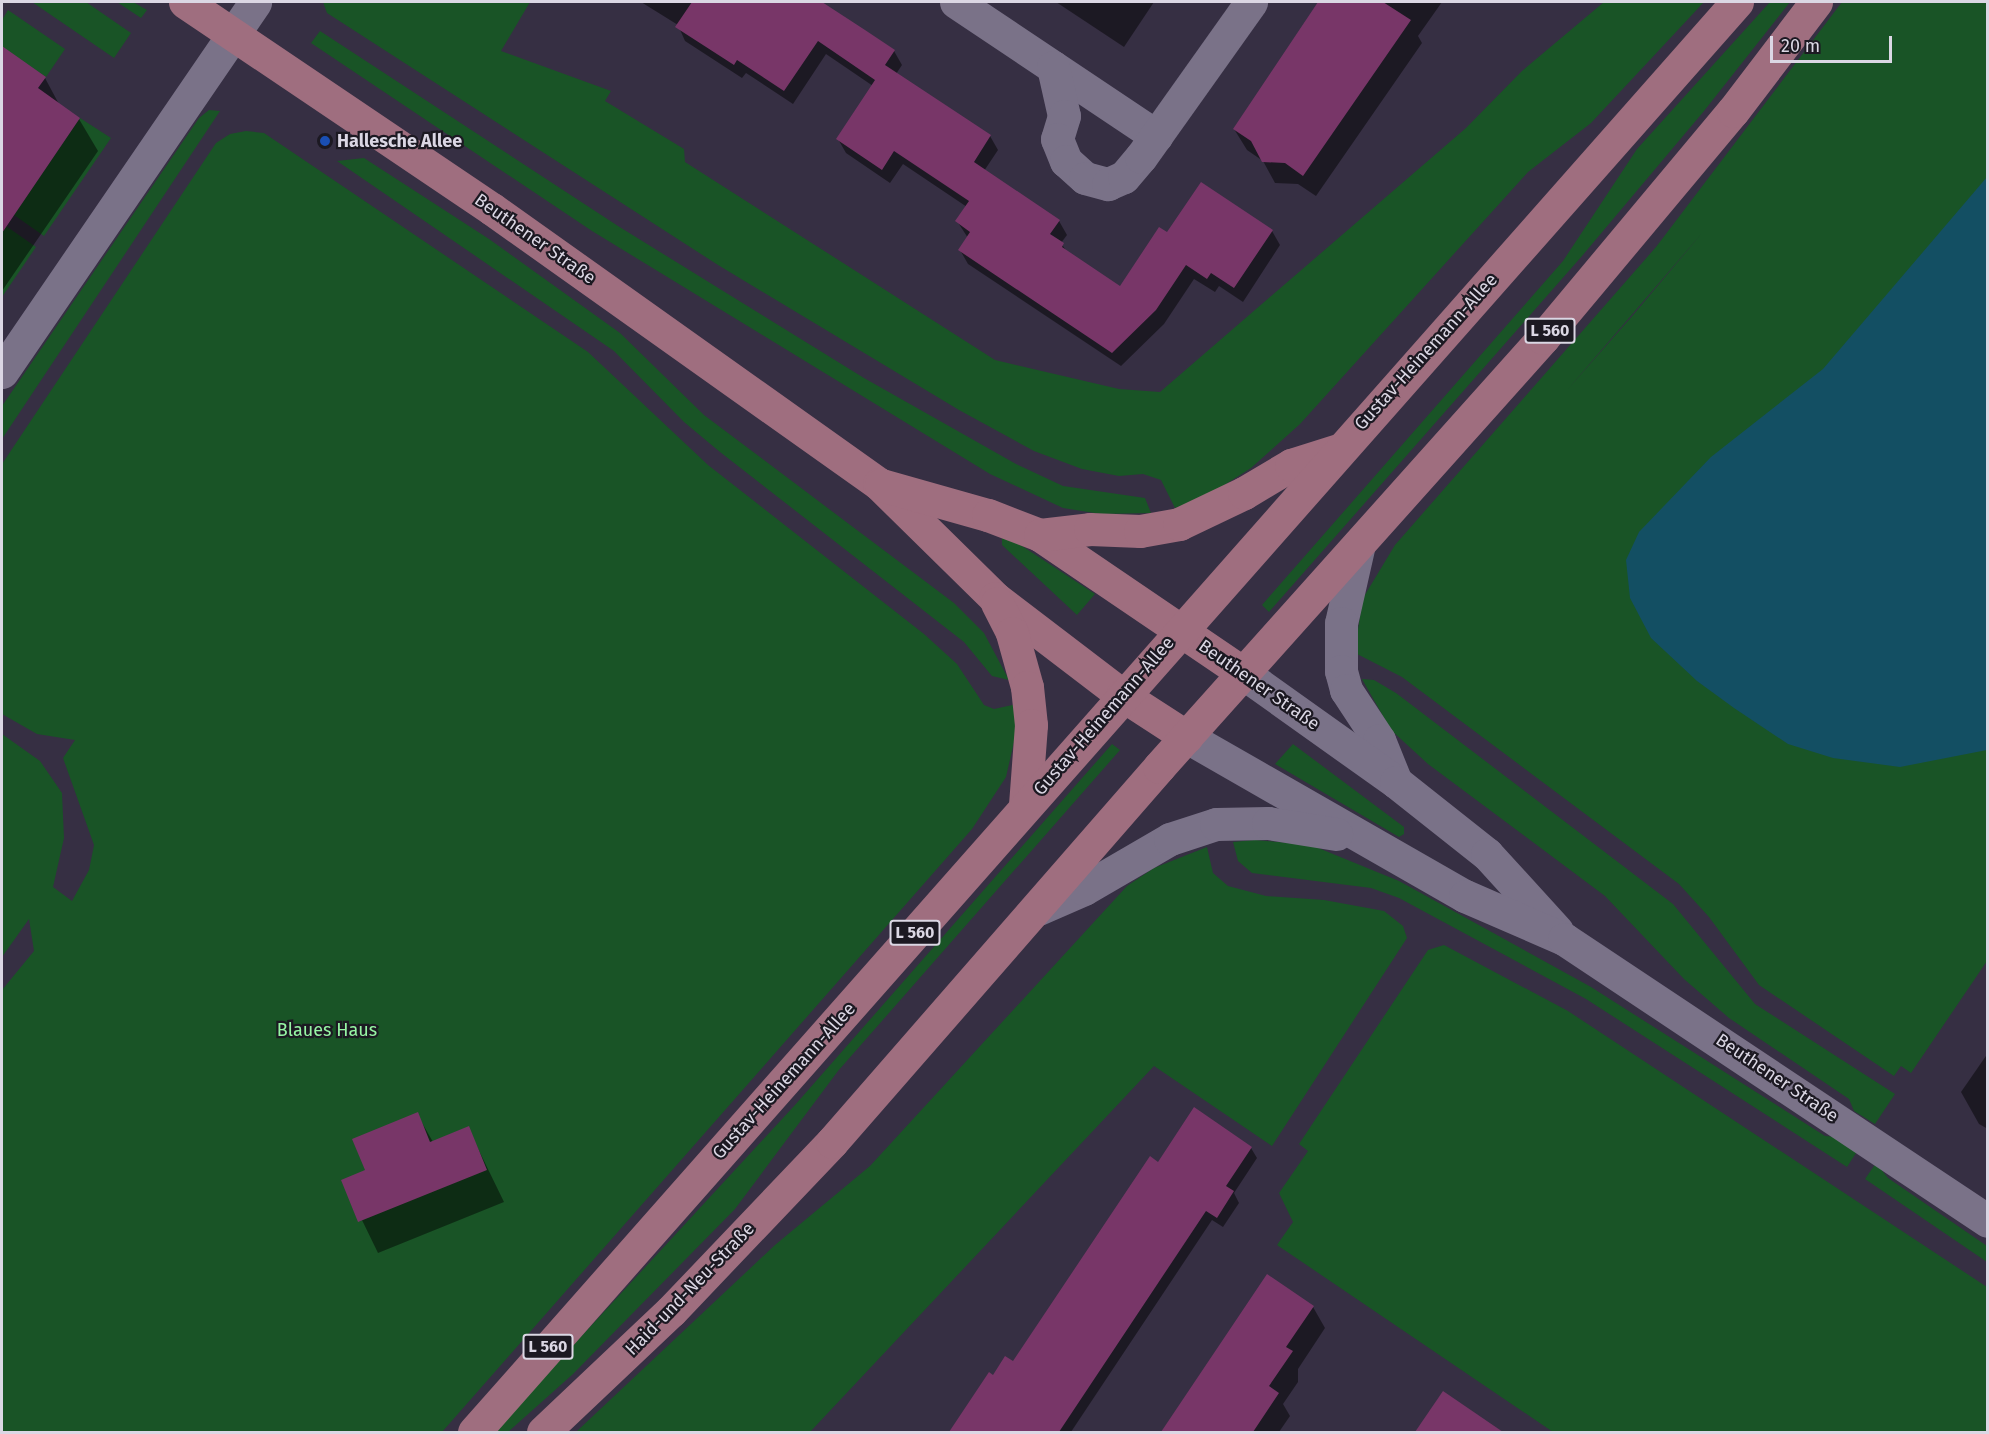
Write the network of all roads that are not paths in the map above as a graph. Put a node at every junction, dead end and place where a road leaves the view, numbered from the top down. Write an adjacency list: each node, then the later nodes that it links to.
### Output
1 (185, 2): 7 (main road, Beuthener Straße)
2 (255, 2): 7 (street)
3 (956, 2): 8 (street)
4 (1251, 2): 9 (street)
5 (1737, 2): 11 (main road, Gustav-Heinemann-Allee / L 560)
6 (1816, 2): 14 (main road, L 560)
7 (233, 35): 10 (street); 12 (main road, Beuthener Straße)
8 (1053, 67): 9 (street); 9 (street)
9 (1156, 136)
10 (2, 372)
11 (1339, 449): 13 (main road); 16 (main road, Gustav-Heinemann-Allee / L 560)
12 (879, 484): 13 (main road, Beuthener Straße); 15 (main road, Beuthener Straße)
13 (1040, 535): 16 (main road, Beuthener Straße)
14 (1359, 544): 17 (main road, L 560); 20 (street)
15 (995, 598): 18 (main road, Beuthener Straße); 21 (main road)
16 (1180, 629): 17 (main road, Beuthener Straße); 18 (main road, Gustav-Heinemann-Allee / L 560)
17 (1243, 674): 19 (main road, L 560); 20 (street, Beuthener Straße)
18 (1122, 695): 19 (main road, Beuthener Straße); 21 (main road, Gustav-Heinemann-Allee / L 560)
19 (1187, 737): 22 (street, Beuthener Straße); 23 (main road, L 560)
20 (1396, 782): 24 (street, Beuthener Straße)
21 (1025, 805): 26 (main road, Gustav-Heinemann-Allee / L 560)
22 (1370, 843): 23 (street); 24 (street, Beuthener Straße)
23 (1038, 909): 27 (main road, Haid-und-Neu-Straße / L 560)
24 (1564, 939): 25 (street, Beuthener Straße)
25 (1988, 1221)
26 (474, 1432)
27 (543, 1432)

